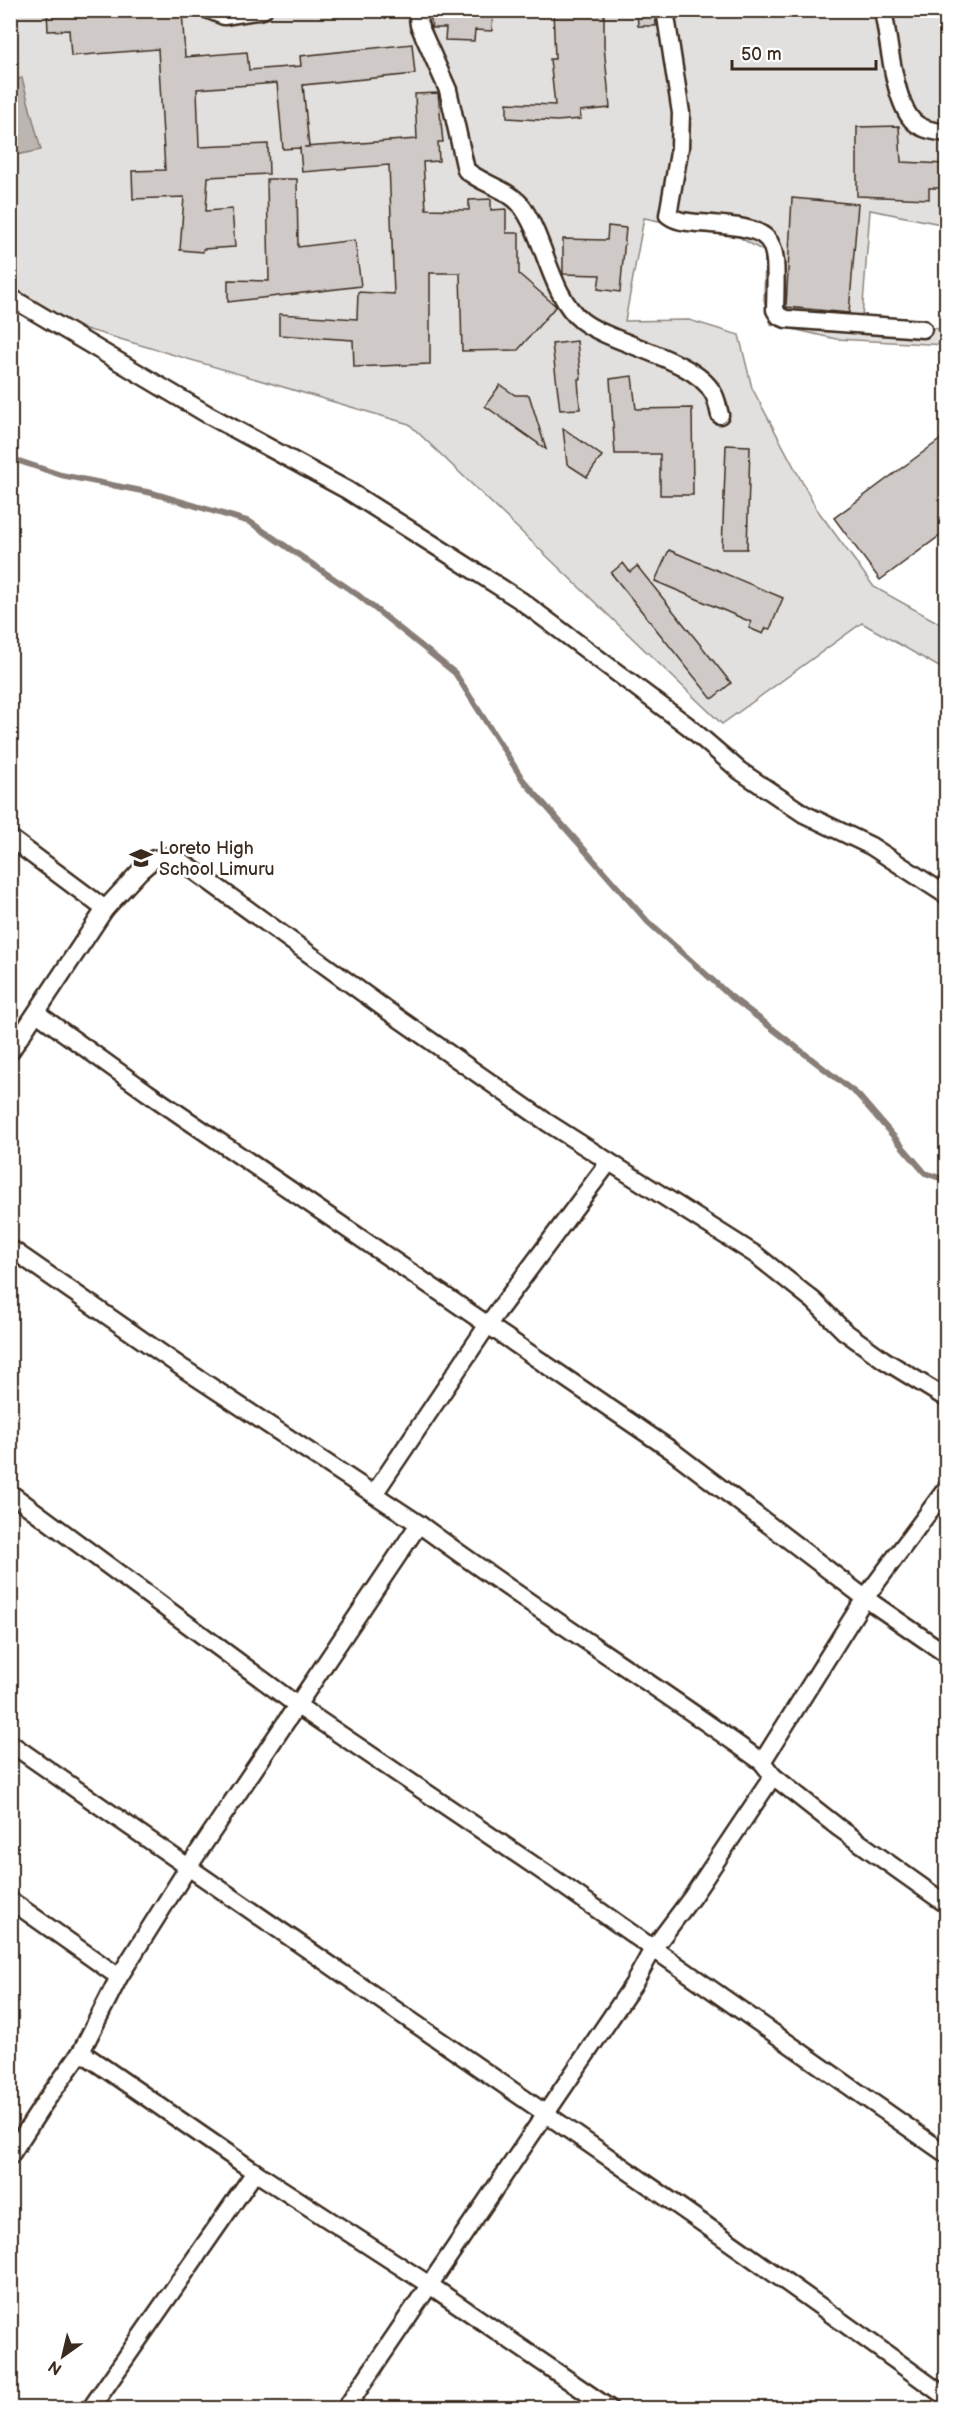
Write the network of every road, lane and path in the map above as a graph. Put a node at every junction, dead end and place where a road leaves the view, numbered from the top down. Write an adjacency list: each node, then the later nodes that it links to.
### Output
1 (209, 10): 2 (street)
2 (263, 10)
3 (417, 10): 9 (street)
4 (665, 10): 8 (street)
5 (883, 10): 6 (street)
6 (946, 133)
7 (10, 297): 11 (street)
8 (922, 329)
9 (720, 415)
10 (10, 838): 12 (street)
11 (946, 895)
12 (105, 909): 13 (street); 15 (street)
13 (38, 1014): 14 (street); 17 (street)
14 (10, 1052)
15 (609, 1162): 17 (street); 18 (street)
16 (10, 1248): 21 (street)
17 (489, 1323): 21 (street); 23 (street)
18 (946, 1398)
19 (946, 1489): 23 (street)
20 (10, 1493): 25 (street)
21 (374, 1494): 22 (street)
22 (419, 1524): 25 (street); 27 (street)
23 (865, 1598): 24 (street); 27 (street)
24 (946, 1654)
25 (298, 1706): 29 (street); 32 (street)
26 (10, 1743): 29 (street)
27 (762, 1762): 28 (street)
28 (773, 1776): 31 (street); 32 (street)
29 (188, 1869): 33 (street); 35 (street)
30 (10, 1900): 33 (street)
31 (946, 1904)
32 (653, 1949): 35 (street); 36 (street)
33 (119, 1977): 34 (street)
34 (81, 2052): 37 (street); 38 (street)
35 (544, 2115): 39 (street); 40 (street)
36 (946, 2154)
37 (10, 2156)
38 (255, 2172): 39 (street); 42 (street)
39 (431, 2286): 41 (street); 43 (street)
40 (946, 2397)
41 (591, 2404): 44 (street)
42 (91, 2409)
43 (346, 2409)
44 (609, 2409)

